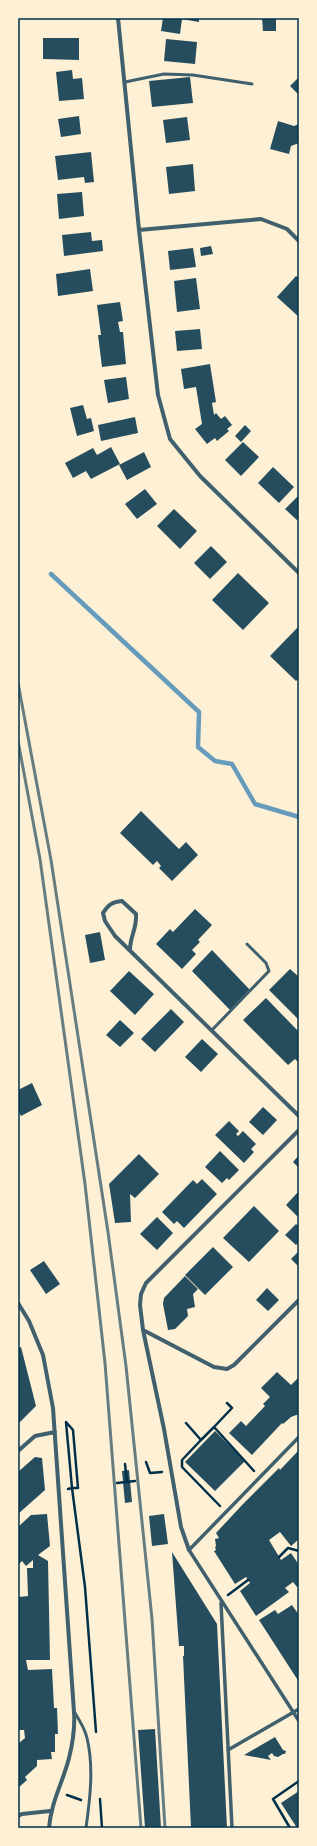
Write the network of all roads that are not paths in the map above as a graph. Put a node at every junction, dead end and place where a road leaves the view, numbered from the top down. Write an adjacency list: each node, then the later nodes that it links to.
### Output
1 (118, 18): 2 (street)
2 (124, 82): 3 (lane); 4 (street)
3 (252, 84)
4 (139, 230): 5 (street); 6 (street)
5 (299, 241)
6 (299, 573)
7 (247, 944): 9 (lane)
8 (130, 950): 8 (street); 9 (street)
9 (212, 1030): 10 (street)
10 (299, 1116)
11 (299, 1130): 14 (street)
12 (299, 1300): 14 (street)
13 (18, 1303): 15 (street)
14 (143, 1330): 18 (street)
15 (55, 1432): 17 (street); 21 (street)
16 (299, 1437): 18 (street)
17 (18, 1451)
18 (188, 1550): 19 (street)
19 (221, 1602): 22 (street); 24 (street)
20 (299, 1709): 22 (street)
21 (74, 1712): 25 (street); 28 (lane)
22 (293, 1713): 23 (street); 24 (street)
23 (299, 1722)
24 (228, 1750): 29 (street)
25 (50, 1812): 26 (street); 27 (street)
26 (18, 1816)
27 (49, 1828)
28 (86, 1828)
29 (232, 1828)

